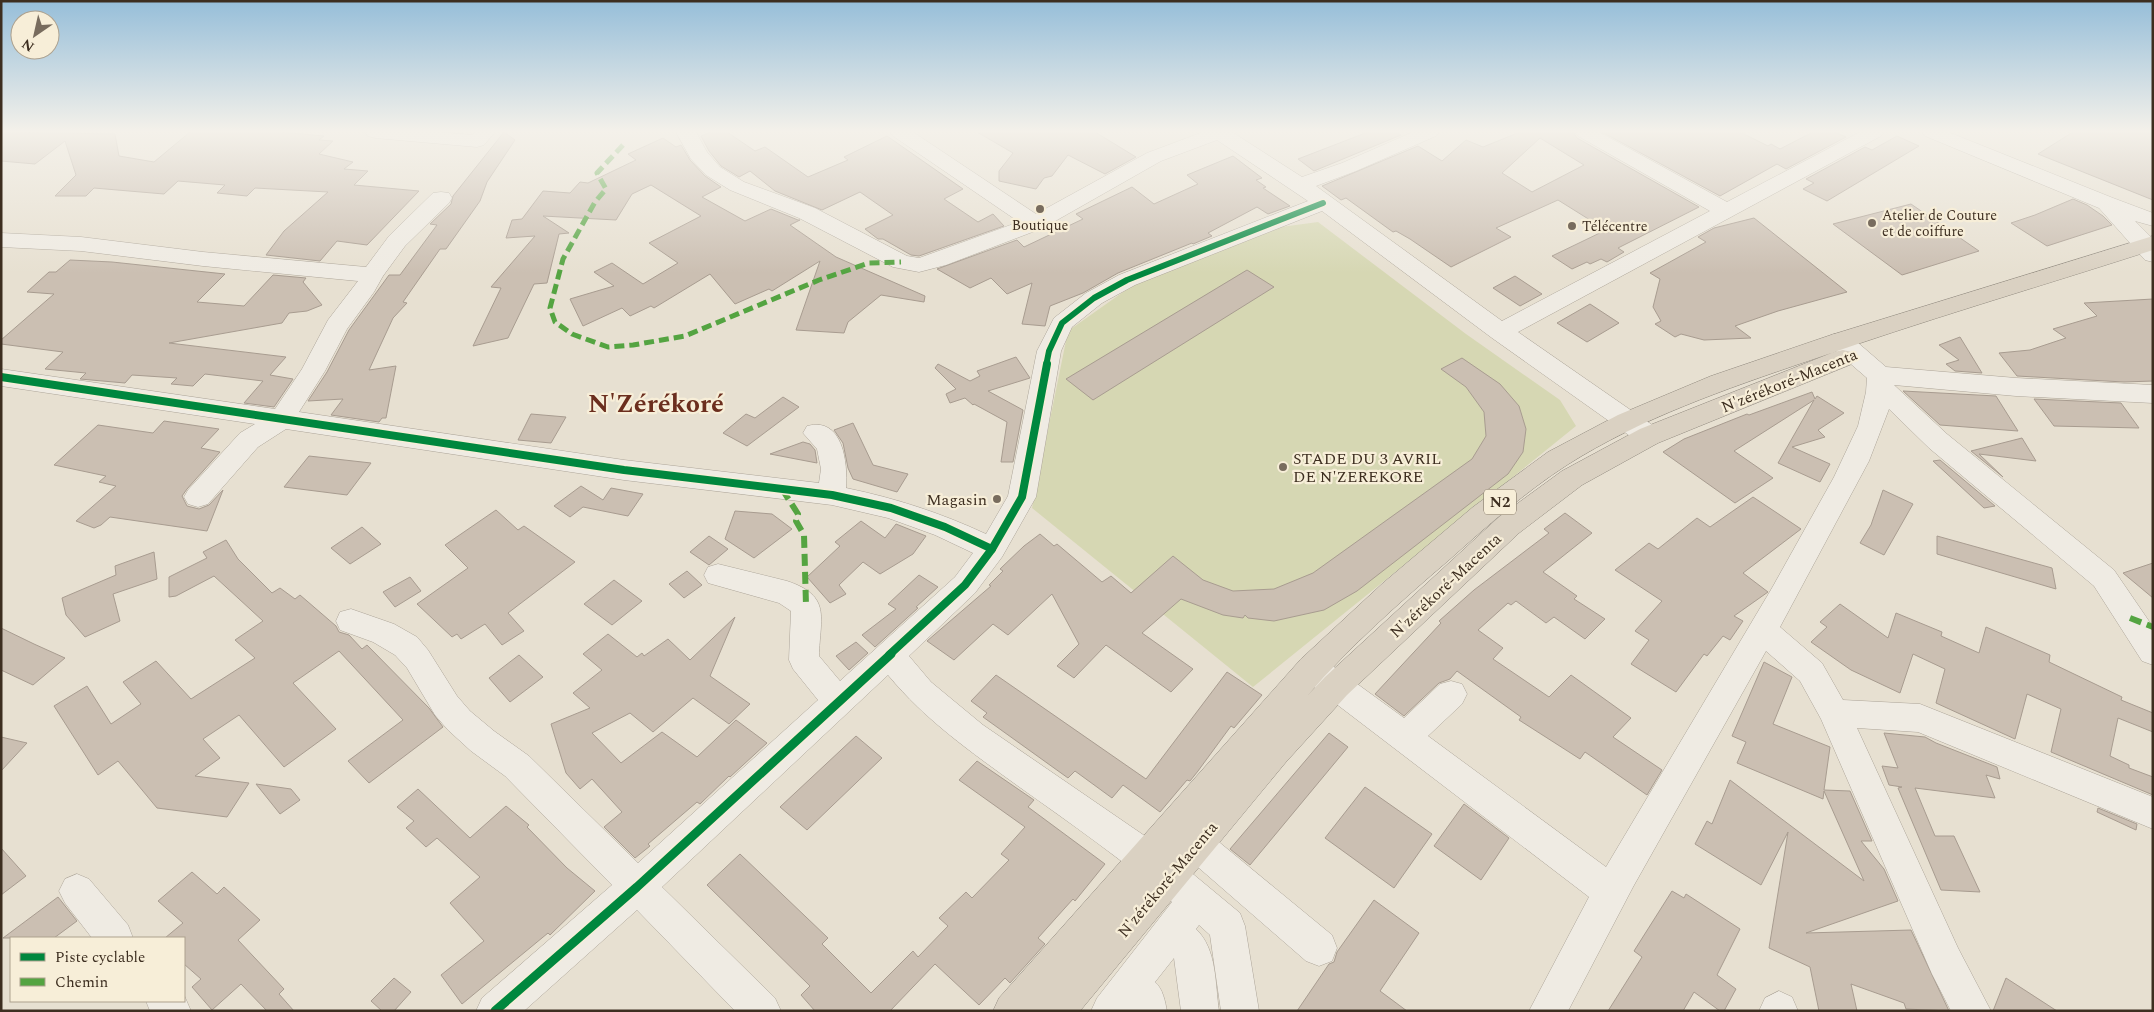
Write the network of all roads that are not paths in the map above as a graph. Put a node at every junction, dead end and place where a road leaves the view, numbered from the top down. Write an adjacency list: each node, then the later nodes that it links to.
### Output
1 (727, 179): 13 (street)
2 (970, 179): 13 (street)
3 (1114, 179): 13 (street)
4 (1291, 179): 9 (street)
5 (1316, 179): 9 (street)
6 (1669, 179): 12 (street)
7 (1784, 179): 12 (street)
8 (2047, 179): 15 (street)
9 (1300, 185): 11 (street)
10 (441, 198): 16 (street)
11 (1323, 203): 17 (street); 27 (street)
12 (1725, 210): 17 (street)
13 (1035, 223)
14 (1, 240): 16 (street)
15 (2151, 244): 18 (highway, N'zérékoré-Macenta / N2)
16 (372, 275): 22 (street)
17 (1500, 332): 23 (street)
18 (1848, 347): 20 (street); 23 (highway, N'zérékoré-Macenta / N2)
19 (1, 377): 22 (street)
20 (1880, 381): 21 (street); 30 (street); 31 (street)
21 (2153, 394)
22 (281, 420): 25 (street); 26 (street)
23 (1638, 428): 33 (highway, N'zérékoré-Macenta / N2)
24 (816, 433): 25 (street)
25 (832, 495): 27 (street)
26 (198, 497)
27 (992, 549): 32 (street)
28 (718, 575): 35 (street)
29 (351, 621): 41 (street)
30 (1763, 630): 36 (street); 43 (street)
31 (2153, 652)
32 (890, 655): 35 (street); 40 (street)
33 (1324, 677): 37 (street); 39 (highway, N'zérékoré-Macenta / N2); 40 (highway, N2)
34 (1451, 694): 37 (street)
35 (838, 702): 41 (street)
36 (1834, 713): 38 (street); 56 (street)
37 (1406, 737): 43 (street)
38 (2153, 813)
39 (1196, 844): 40 (highway, N'zérékoré-Macenta / N2); 47 (street)
40 (1158, 866): 44 (street); 52 (highway, N2); 53 (highway, N'zérékoré-Macenta / N2)
41 (637, 888): 50 (street); 51 (street)
42 (78, 891): 46 (street)
43 (1610, 891): 49 (street)
44 (1197, 900): 45 (street); 55 (street)
45 (1173, 931): 48 (street); 54 (street)
46 (114, 937)
47 (1319, 948)
48 (1130, 1002)
49 (1554, 1008)
50 (495, 1011)
51 (762, 1011)
52 (1012, 1011)
53 (1055, 1011)
54 (1200, 1011)
55 (1240, 1011)
56 (1972, 1011)

